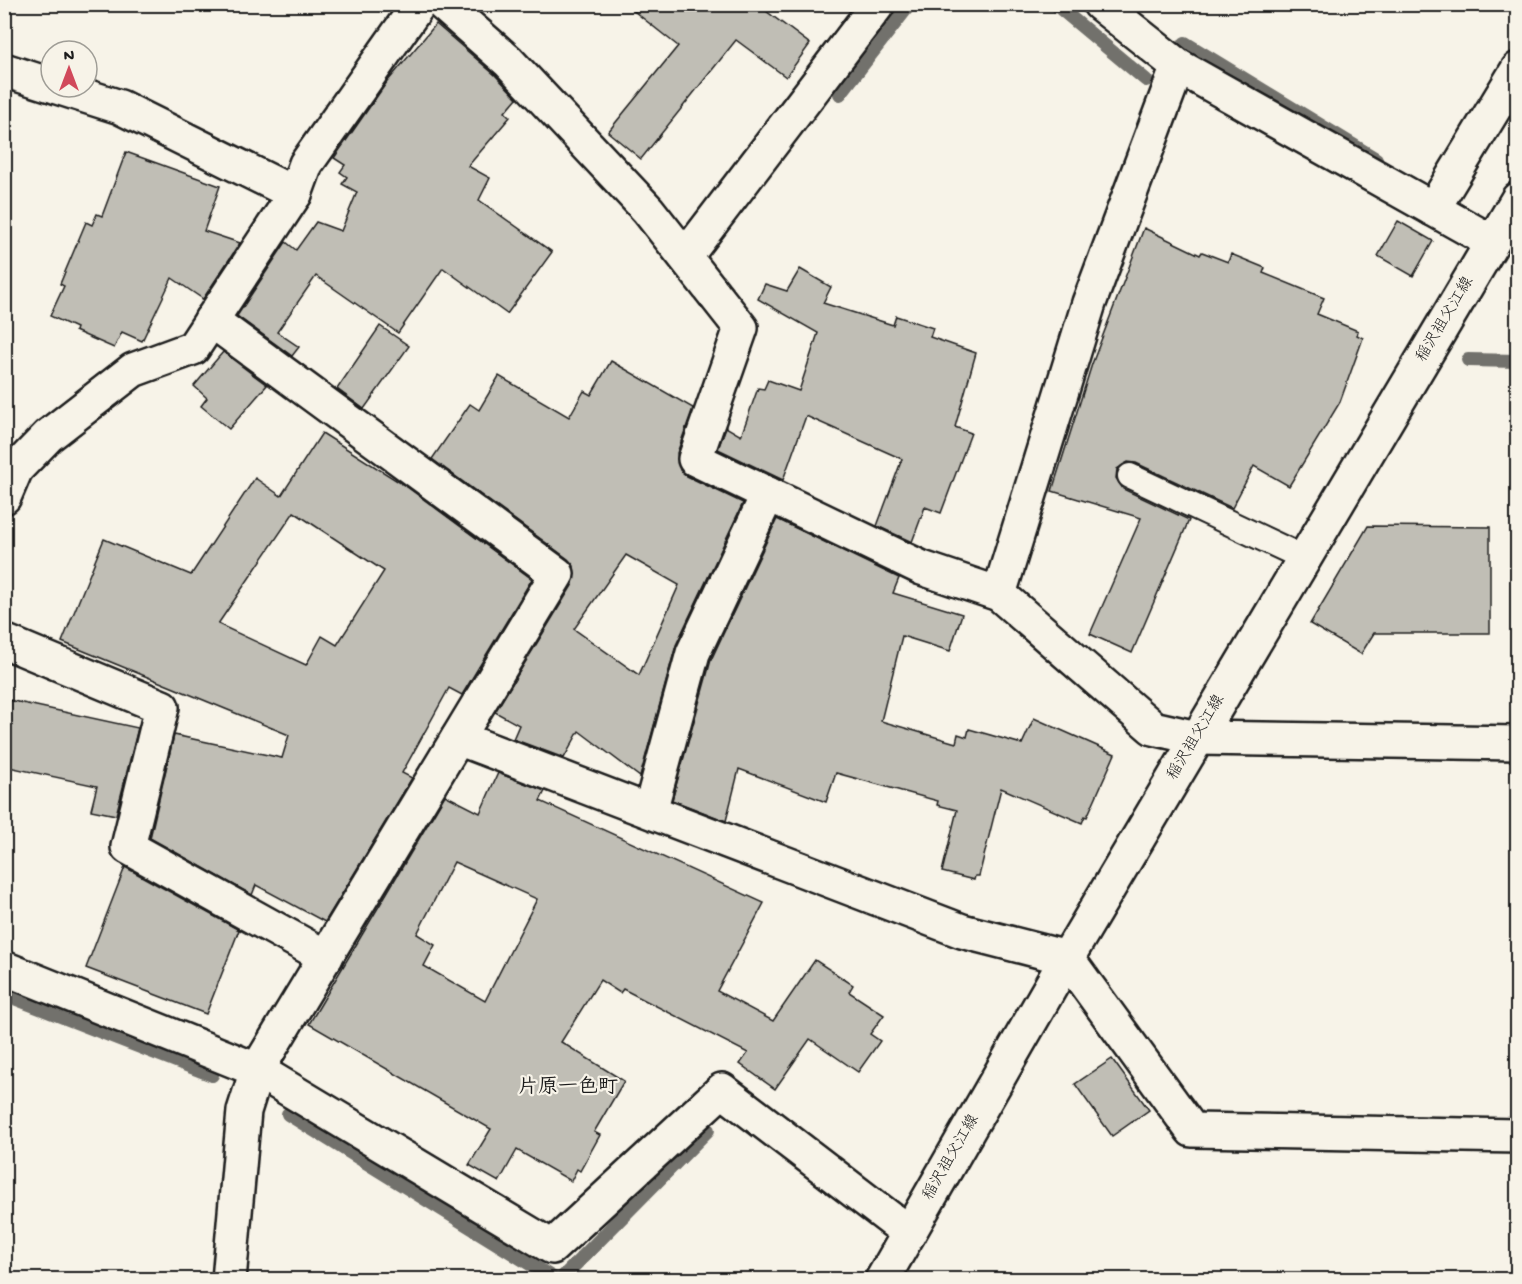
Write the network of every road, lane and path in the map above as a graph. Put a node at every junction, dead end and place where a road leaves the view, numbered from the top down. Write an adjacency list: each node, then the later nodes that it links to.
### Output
1 (419, 4): 10 (street)
2 (443, 4): 14 (street)
3 (878, 4): 14 (street)
4 (1100, 4): 5 (street)
5 (1178, 66): 12 (street); 20 (street)
6 (1518, 69): 12 (street)
7 (4, 70): 8 (street)
8 (39, 81)
9 (95, 99): 10 (street)
10 (295, 194): 15 (street)
11 (1518, 199): 13 (street, 稲沢祖父江線)
12 (1433, 209): 13 (street)
13 (1492, 242): 19 (street, 稲沢祖父江線)
14 (686, 256): 17 (street)
15 (211, 320): 18 (street); 22 (street)
16 (1130, 476): 19 (lane)
17 (768, 494): 20 (street); 25 (street)
18 (4, 497)
19 (1304, 558): 23 (street, 稲沢祖父江線)
20 (999, 594): 23 (street)
21 (4, 641): 26 (street)
22 (458, 738): 25 (street); 26 (street)
23 (1197, 738): 24 (street); 27 (street, 稲沢祖父江線)
24 (1518, 744)
25 (650, 811): 27 (street)
26 (326, 957): 29 (street)
27 (1067, 958): 30 (street); 31 (street, 稲沢祖父江線)
28 (4, 968): 29 (street)
29 (257, 1070): 31 (street); 32 (street)
30 (1518, 1136)
31 (909, 1233): 33 (street, 稲沢祖父江線)
32 (230, 1280)
33 (882, 1280)

